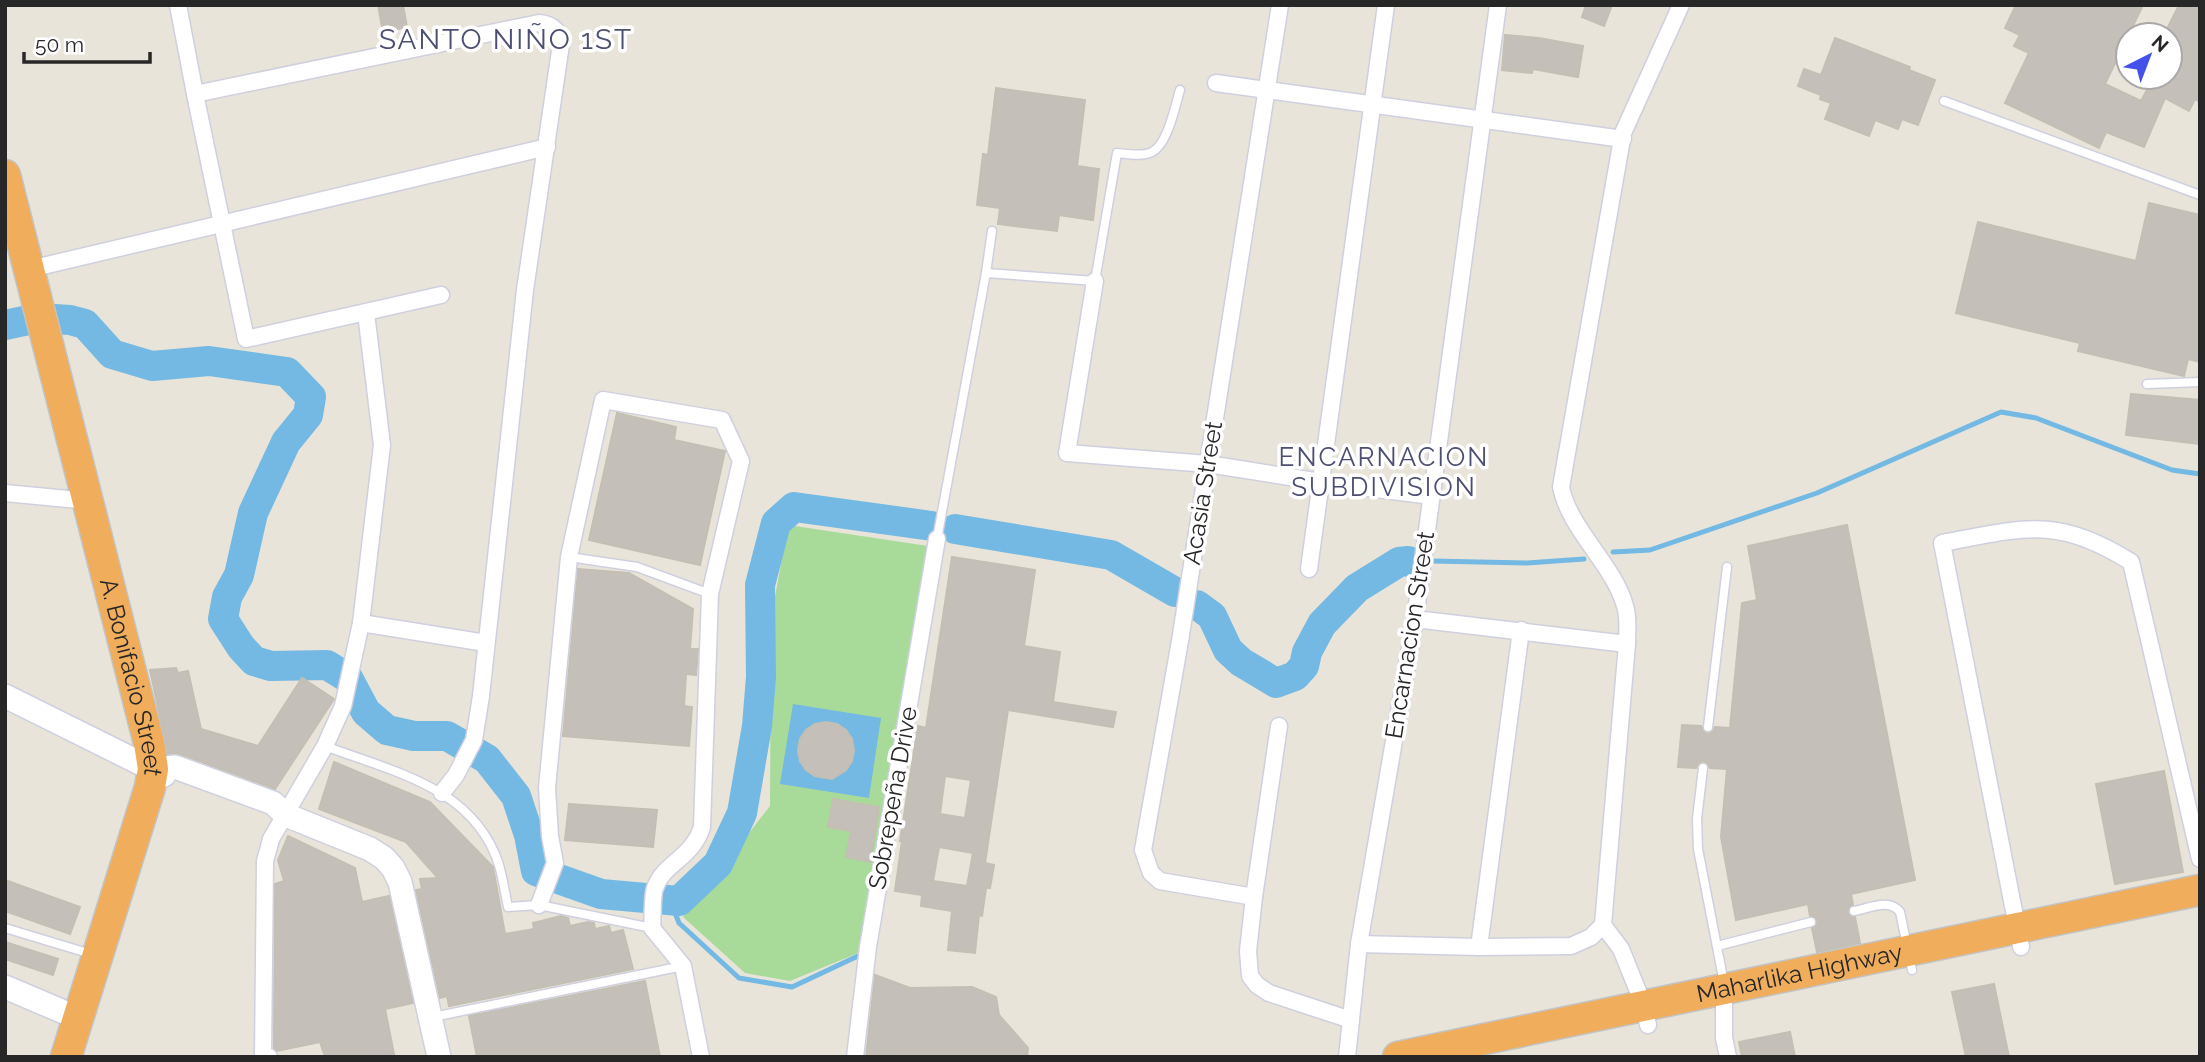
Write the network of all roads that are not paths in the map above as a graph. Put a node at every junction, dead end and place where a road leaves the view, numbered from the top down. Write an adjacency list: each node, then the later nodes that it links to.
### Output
1 (178, 5): 9 (street)
2 (1280, 5): 8 (street, Acasia Street)
3 (1386, 5): 11 (street)
4 (1498, 5): 12 (street, Encarnacion Street)
5 (1681, 5): 13 (street)
6 (1216, 83): 8 (street)
7 (1180, 90): 21 (lane)
8 (1267, 90): 11 (street); 26 (street, Acasia Street)
9 (195, 94): 14 (street); 17 (street)
10 (1944, 101): 16 (lane)
11 (1373, 104): 12 (street); 27 (street)
12 (1483, 119): 13 (street); 29 (street, Encarnacion Street)
13 (1623, 139): 40 (street)
14 (547, 147): 17 (street); 39 (street)
15 (5, 175): 19 (highway, A. Bonifacio Street)
16 (2200, 195)
17 (221, 223): 19 (street); 23 (street)
18 (992, 230): 20 (lane)
19 (30, 269): 30 (highway, A. Bonifacio Street)
20 (986, 273): 21 (lane); 31 (lane)
21 (1095, 281): 26 (street)
22 (441, 295): 23 (street)
23 (366, 313): 37 (street)
24 (2200, 382): 25 (lane)
25 (2147, 384)
26 (1208, 464): 27 (street); 51 (street, Acasia Street)
27 (1321, 482): 29 (street); 34 (street)
28 (5, 493): 30 (street)
29 (1432, 496): 36 (street, Encarnacion Street)
30 (89, 501): 46 (highway, A. Bonifacio Street)
31 (937, 540): 76 (street, Sobrepeña Drive)
32 (569, 556): 35 (lane); 35 (street); 52 (street)
33 (1727, 566): 43 (lane)
34 (1309, 569)
35 (710, 594): 58 (street)
36 (1415, 619): 38 (street); 60 (street, Encarnacion Street)
37 (361, 623): 39 (street); 44 (street)
38 (1521, 630): 40 (street); 62 (street)
39 (486, 643): 47 (street)
40 (1627, 644): 56 (street)
41 (5, 696): 46 (street)
42 (1279, 726): 51 (street)
43 (1708, 727)
44 (325, 746): 47 (lane); 48 (street)
45 (1703, 768): 61 (lane)
46 (153, 769): 48 (street); 63 (highway, A. Bonifacio Street)
47 (442, 793): 52 (lane)
48 (286, 815): 70 (street); 73 (street)
49 (2200, 859): 59 (street)
50 (2200, 890): 59 (highway, Maharlika Highway)
51 (1254, 897): 71 (street)
52 (542, 898): 58 (lane)
53 (2200, 910): 59 (highway, Maharlika Highway)
54 (1854, 911): 64 (lane)
55 (1811, 922): 61 (lane)
56 (1603, 925): 62 (street); 68 (street)
57 (5, 928): 63 (lane)
58 (652, 928): 65 (street)
59 (2019, 938): 64 (highway, Maharlika Highway)
60 (1359, 944): 62 (street); 71 (street, Encarnacion Street)
61 (1717, 946): 67 (lane)
62 (1479, 947)
63 (97, 956): 69 (highway, A. Bonifacio Street)
64 (1910, 960): 67 (highway, Maharlika Highway)
65 (683, 966): 70 (lane); 75 (street)
66 (5, 988): 69 (street)
67 (1723, 999): 68 (highway, Maharlika Highway); 80 (street)
68 (1646, 1016): 78 (highway, Maharlika Highway); 79 (highway, Maharlika Highway)
69 (78, 1017): 72 (highway, A. Bonifacio Street)
70 (432, 1017): 74 (street)
71 (1351, 1020): 77 (street, Encarnacion Street)
72 (66, 1057)
73 (269, 1057)
74 (439, 1057)
75 (701, 1057)
76 (855, 1057)
77 (1347, 1057)
78 (1398, 1057)
79 (1493, 1057)
80 (1728, 1057)

